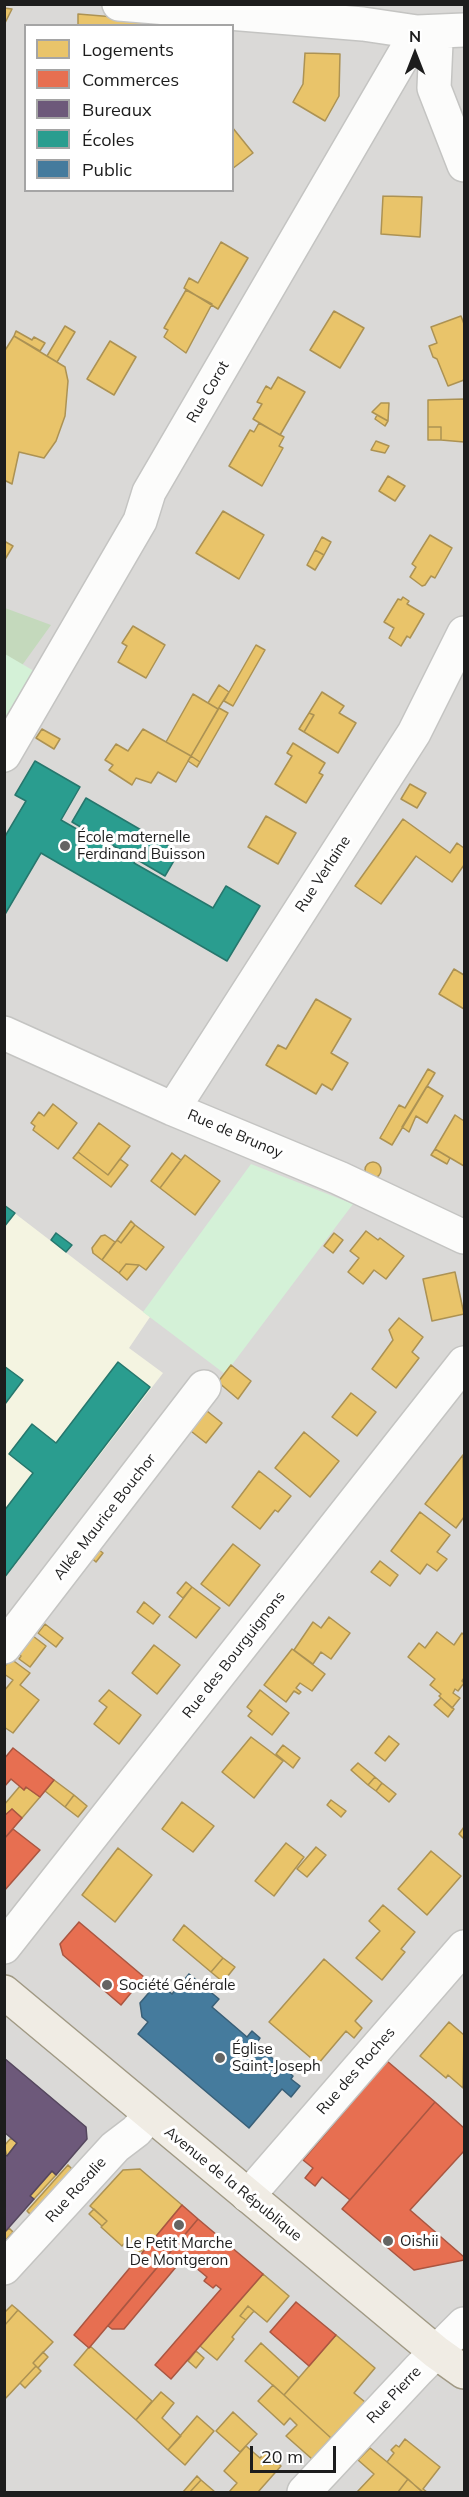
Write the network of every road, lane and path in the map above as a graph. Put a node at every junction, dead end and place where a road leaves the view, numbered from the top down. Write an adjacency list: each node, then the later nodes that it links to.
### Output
1 (119, 4): 2 (street)
2 (212, 9): 3 (street)
3 (367, 14): 5 (street)
4 (465, 30): 5 (street)
5 (417, 32): 6 (street, Rue Corot); 7 (street)
6 (387, 83): 7 (street); 10 (street, Rue Corot)
7 (434, 88): 8 (street)
8 (465, 165)
9 (465, 633): 12 (street, Rue Verlaine)
10 (4, 755)
11 (4, 1033): 12 (street, Rue de Brunoy)
12 (173, 1109): 13 (street, Rue de Brunoy)
13 (465, 1237)
14 (465, 1363): 17 (street, Rue des Bourguignons)
15 (204, 1387): 16 (street, Allée Maurice Bouchor)
16 (4, 1647)
17 (4, 1947)
18 (465, 1947): 21 (street, Rue des Roches)
19 (4, 1992): 20 (main road, Avenue de la République)
20 (150, 2115): 21 (main road, Avenue de la République); 22 (street, Rue Rosalie)
21 (248, 2196): 24 (main road, Avenue de la République)
22 (4, 2268)
23 (465, 2324): 24 (street, Rue Pierre)
24 (436, 2352): 25 (main road, Avenue de la République); 26 (street, Rue Pierre)
25 (465, 2372)
26 (304, 2493)

